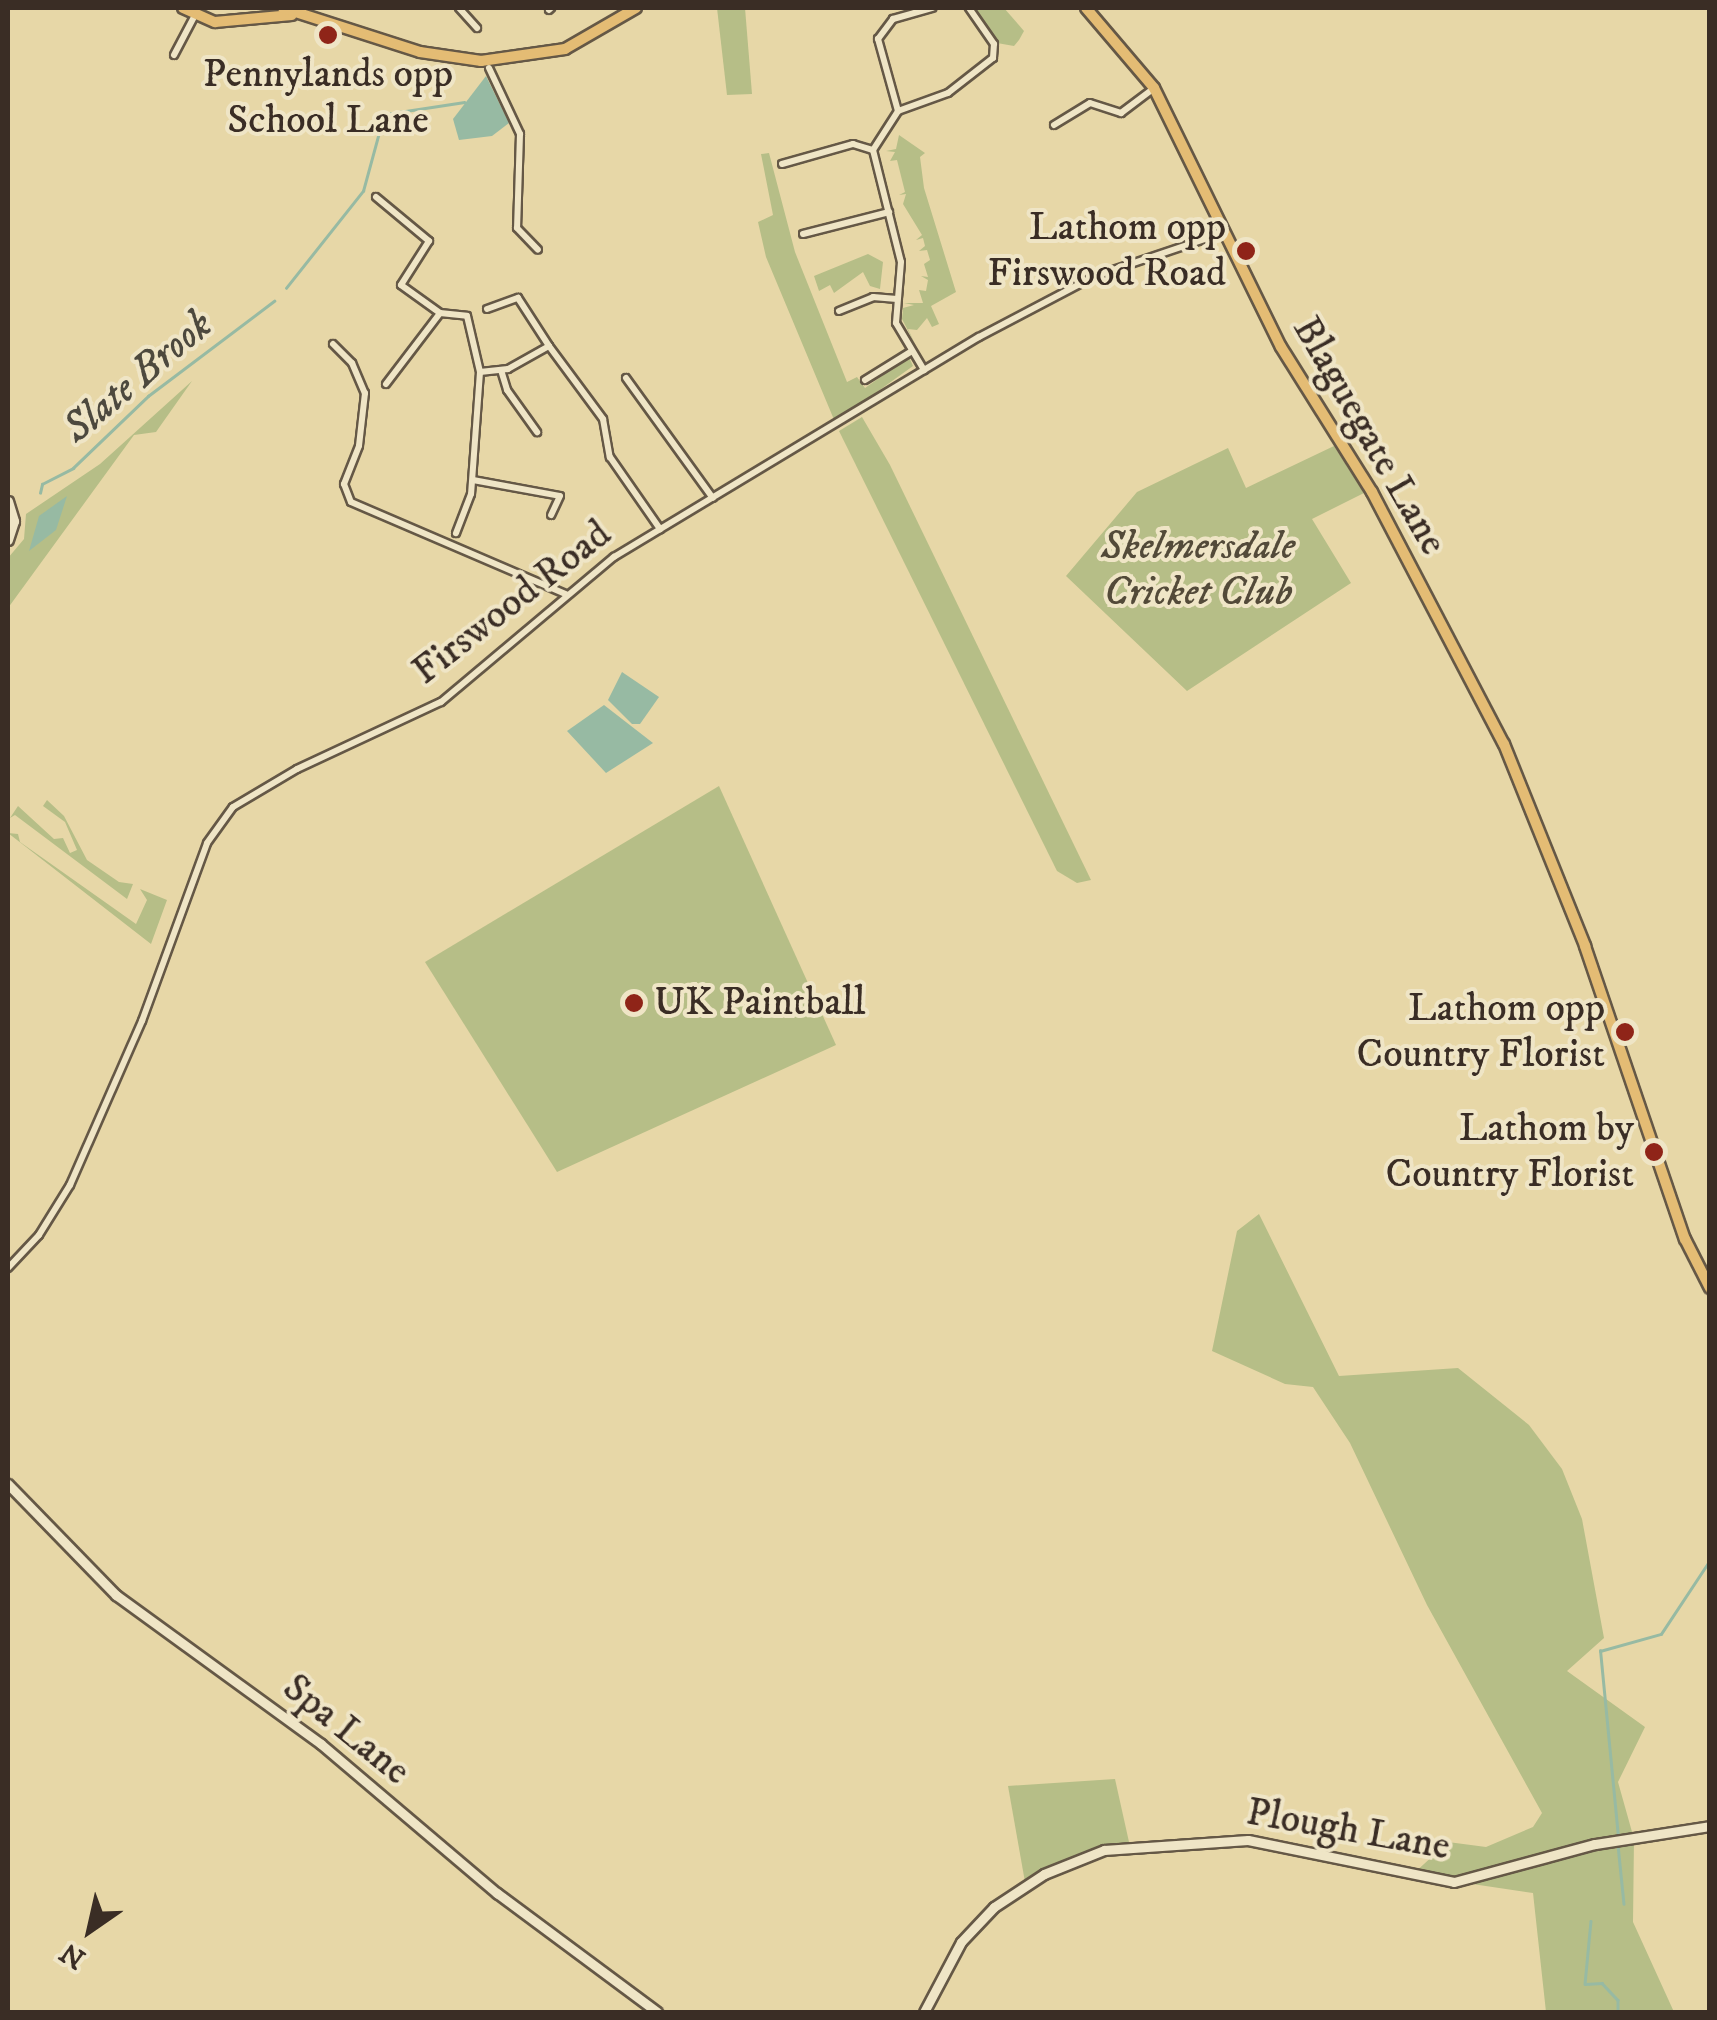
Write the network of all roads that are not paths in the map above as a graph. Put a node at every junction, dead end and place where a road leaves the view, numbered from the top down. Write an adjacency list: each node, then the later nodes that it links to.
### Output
1 (182, 8): 10 (main road)
2 (244, 8): 11 (main road)
3 (283, 8): 9 (main road)
4 (459, 8): 12 (street)
5 (636, 8): 9 (main road)
6 (932, 8): 16 (street)
7 (968, 8): 16 (street)
8 (1086, 8): 15 (main road, Blaguegate Lane)
9 (298, 15): 11 (main road)
10 (194, 17): 11 (main road); 13 (street)
11 (225, 20)
12 (477, 28)
13 (174, 55)
14 (489, 68): 24 (street)
15 (1154, 88): 17 (street); 22 (main road, Blaguegate Lane)
16 (898, 111): 18 (street)
17 (1054, 124)
18 (873, 150): 19 (street); 21 (street)
19 (782, 164)
20 (376, 196): 28 (street)
21 (889, 212): 23 (street); 25 (street)
22 (1229, 230): 33 (street, Firswood Road); 48 (main road, Blaguegate Lane)
23 (803, 234)
24 (538, 250)
25 (897, 299): 27 (street); 31 (street)
26 (487, 309): 30 (street)
27 (840, 311)
28 (440, 313): 34 (street); 37 (street)
29 (333, 344): 46 (street)
30 (549, 346): 32 (street); 43 (street)
31 (912, 351): 33 (street); 36 (street)
32 (502, 370): 34 (street); 38 (street)
33 (924, 370): 40 (street, Firswood Road)
34 (480, 372): 39 (street)
35 (626, 378): 40 (street)
36 (865, 380)
37 (386, 384)
38 (537, 432)
39 (473, 480): 42 (street); 44 (street)
40 (713, 498): 43 (street, Firswood Road)
41 (8, 501): 45 (street)
42 (551, 515)
43 (660, 529): 46 (street, Firswood Road)
44 (456, 533)
45 (8, 540)
46 (566, 594): 47 (street, Firswood Road)
47 (8, 1268)
48 (1710, 1288)
49 (8, 1484): 51 (street, Spa Lane)
50 (1710, 1826): 52 (street, Plough Lane)
51 (657, 2012)
52 (924, 2012)

